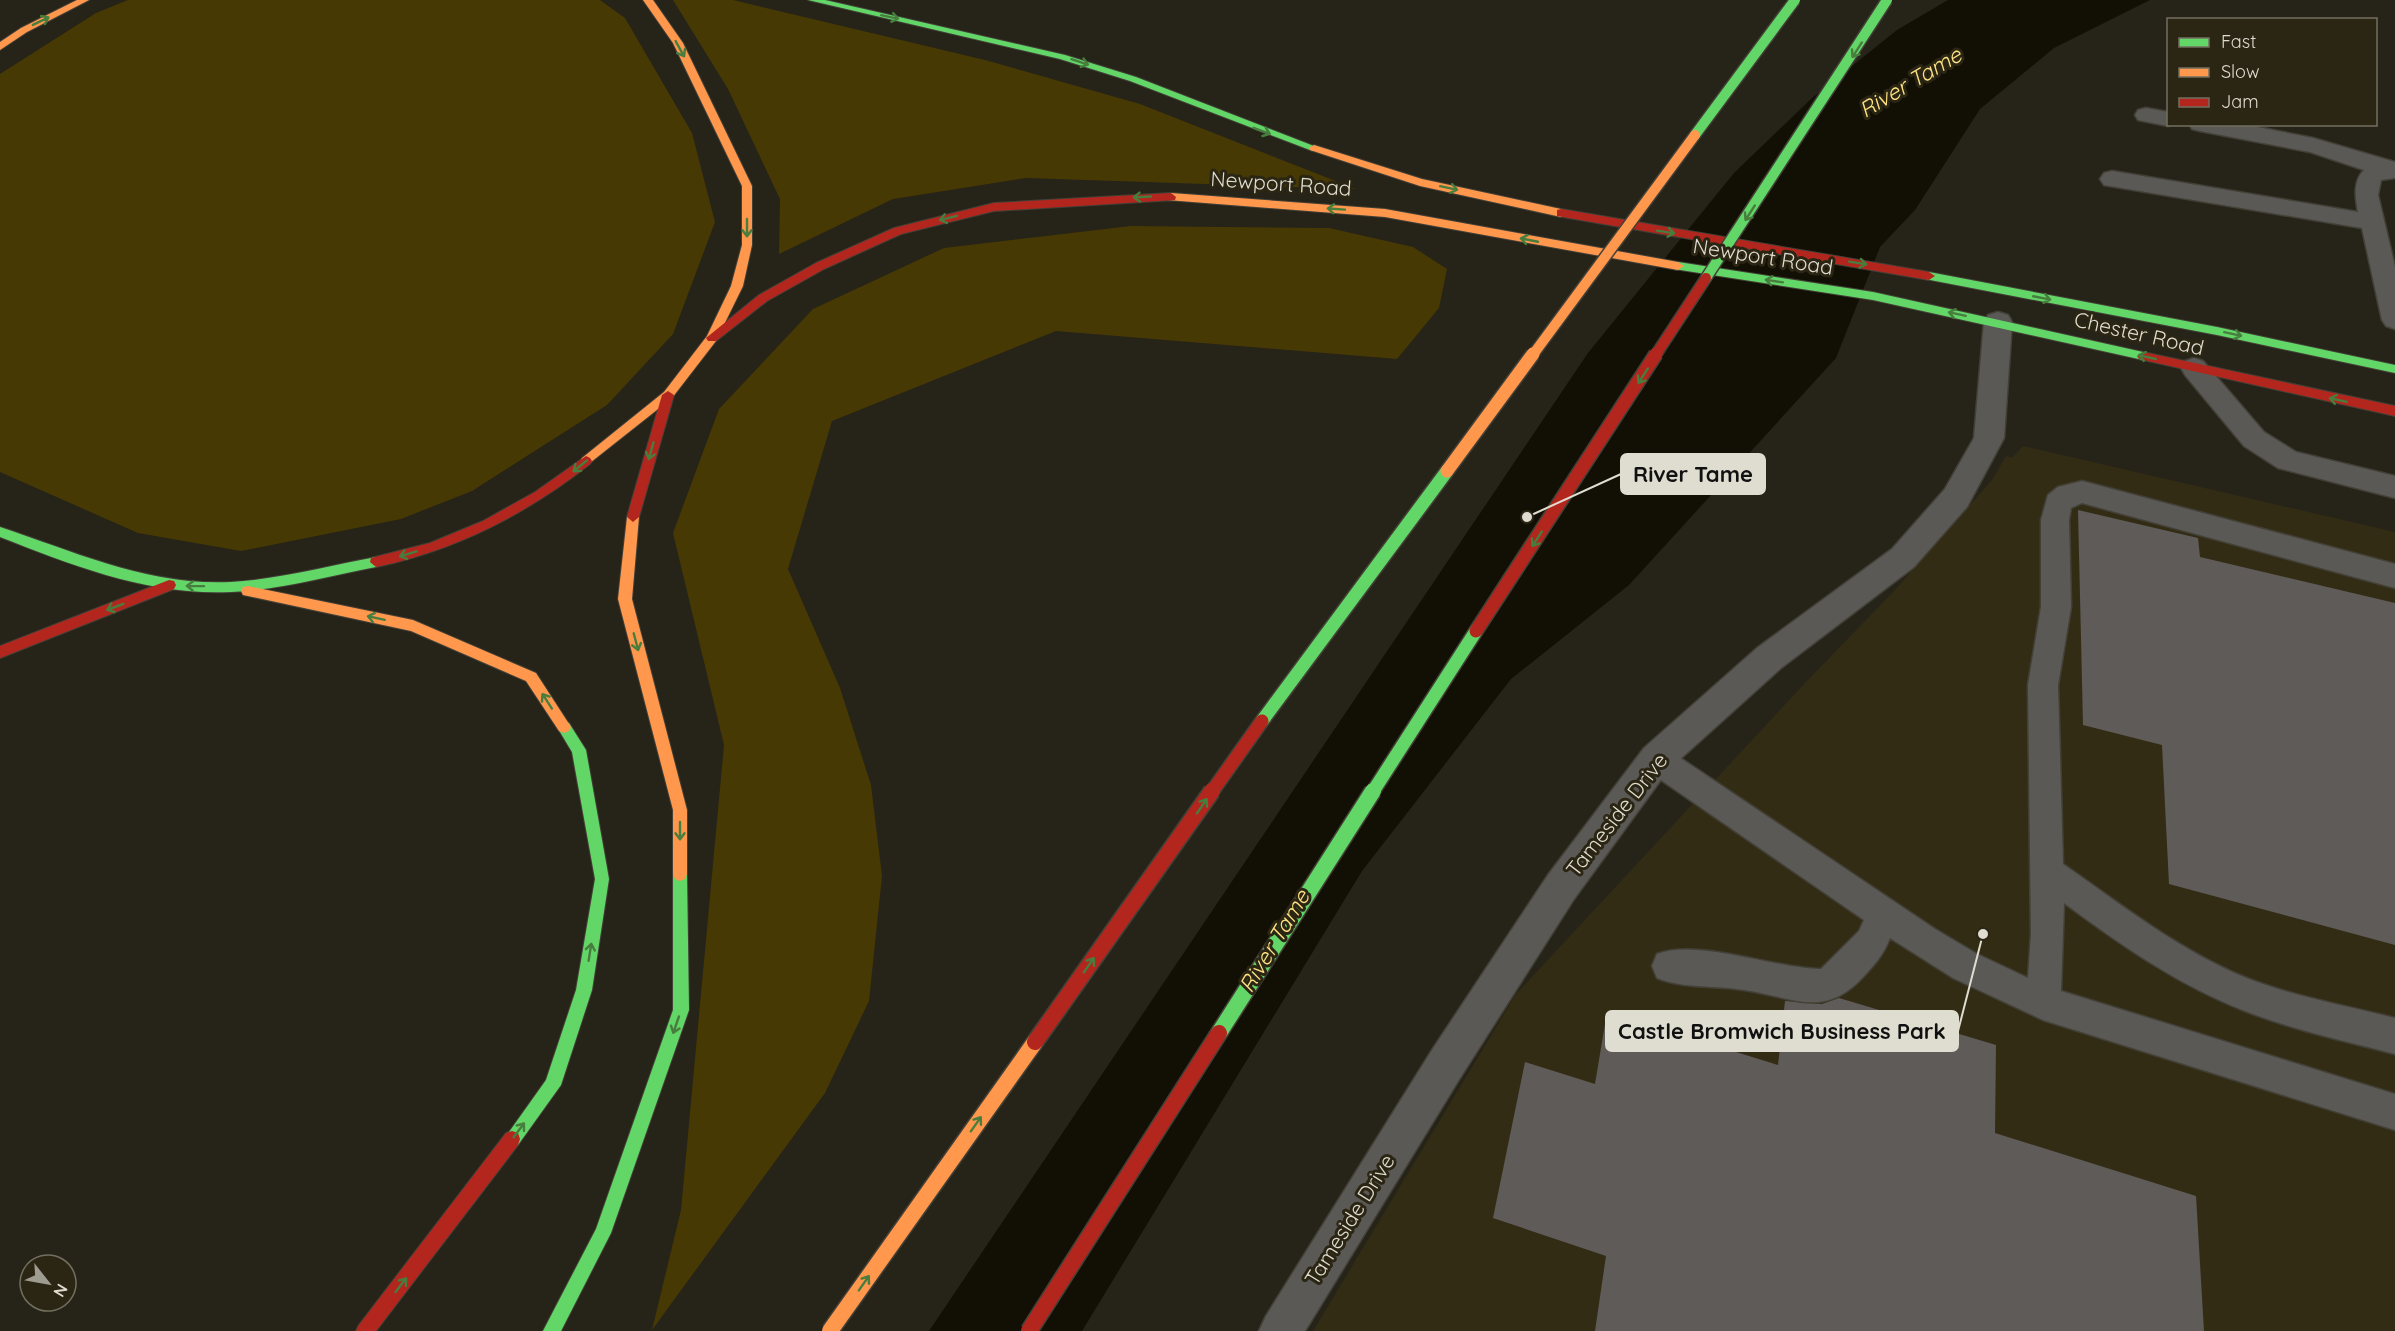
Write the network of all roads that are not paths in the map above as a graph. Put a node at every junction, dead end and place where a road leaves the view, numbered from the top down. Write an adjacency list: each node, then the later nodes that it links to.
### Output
1 (84, 0): 6 (highway, one-way to 1)
2 (648, 0): 17 (highway, one-way to 17)
3 (813, 0): 13 (highway, Newport Road, one-way to 13, bridge)
4 (1795, 0): 37 (highway, one-way to 4, bridge)
5 (1887, 0): 38 (highway, one-way to 38, bridge)
6 (0, 47)
7 (2146, 115): 8 (lane)
8 (2167, 119)
9 (2211, 126): 10 (lane)
10 (2390, 170): 12 (lane)
11 (2112, 179): 12 (lane)
12 (2372, 222): 15 (lane)
13 (1881, 267): 19 (highway, Chester Road, one-way to 19)
14 (1873, 296): 16 (highway, Chester Road, one-way to 14); 17 (highway, Newport Road, one-way to 17, bridge)
15 (2395, 320)
16 (1998, 322): 18 (highway, Chester Road, one-way to 16); 28 (street, Tameside Drive)
17 (712, 338): 20 (highway)
18 (2194, 368): 21 (highway, Chester Road, one-way to 18); 22 (lane)
19 (2395, 369)
20 (668, 395): 26 (highway, one-way to 26); 36 (highway, one-way to 36)
21 (2395, 411)
22 (2395, 487)
23 (0, 532): 25 (highway)
24 (2395, 576): 29 (lane)
25 (169, 585): 26 (highway, one-way to 25); 27 (highway, one-way to 27)
26 (231, 587): 35 (highway, one-way to 26)
27 (0, 652)
28 (1656, 759): 30 (lane); 39 (street, Tameside Drive)
29 (2045, 870): 32 (lane); 33 (lane)
30 (1883, 913): 31 (lane); 32 (lane)
31 (1669, 966)
32 (2043, 1003): 34 (lane)
33 (2395, 1036)
34 (2395, 1112)
35 (365, 1331)
36 (552, 1331)
37 (830, 1331)
38 (1029, 1331)
39 (1281, 1331)

